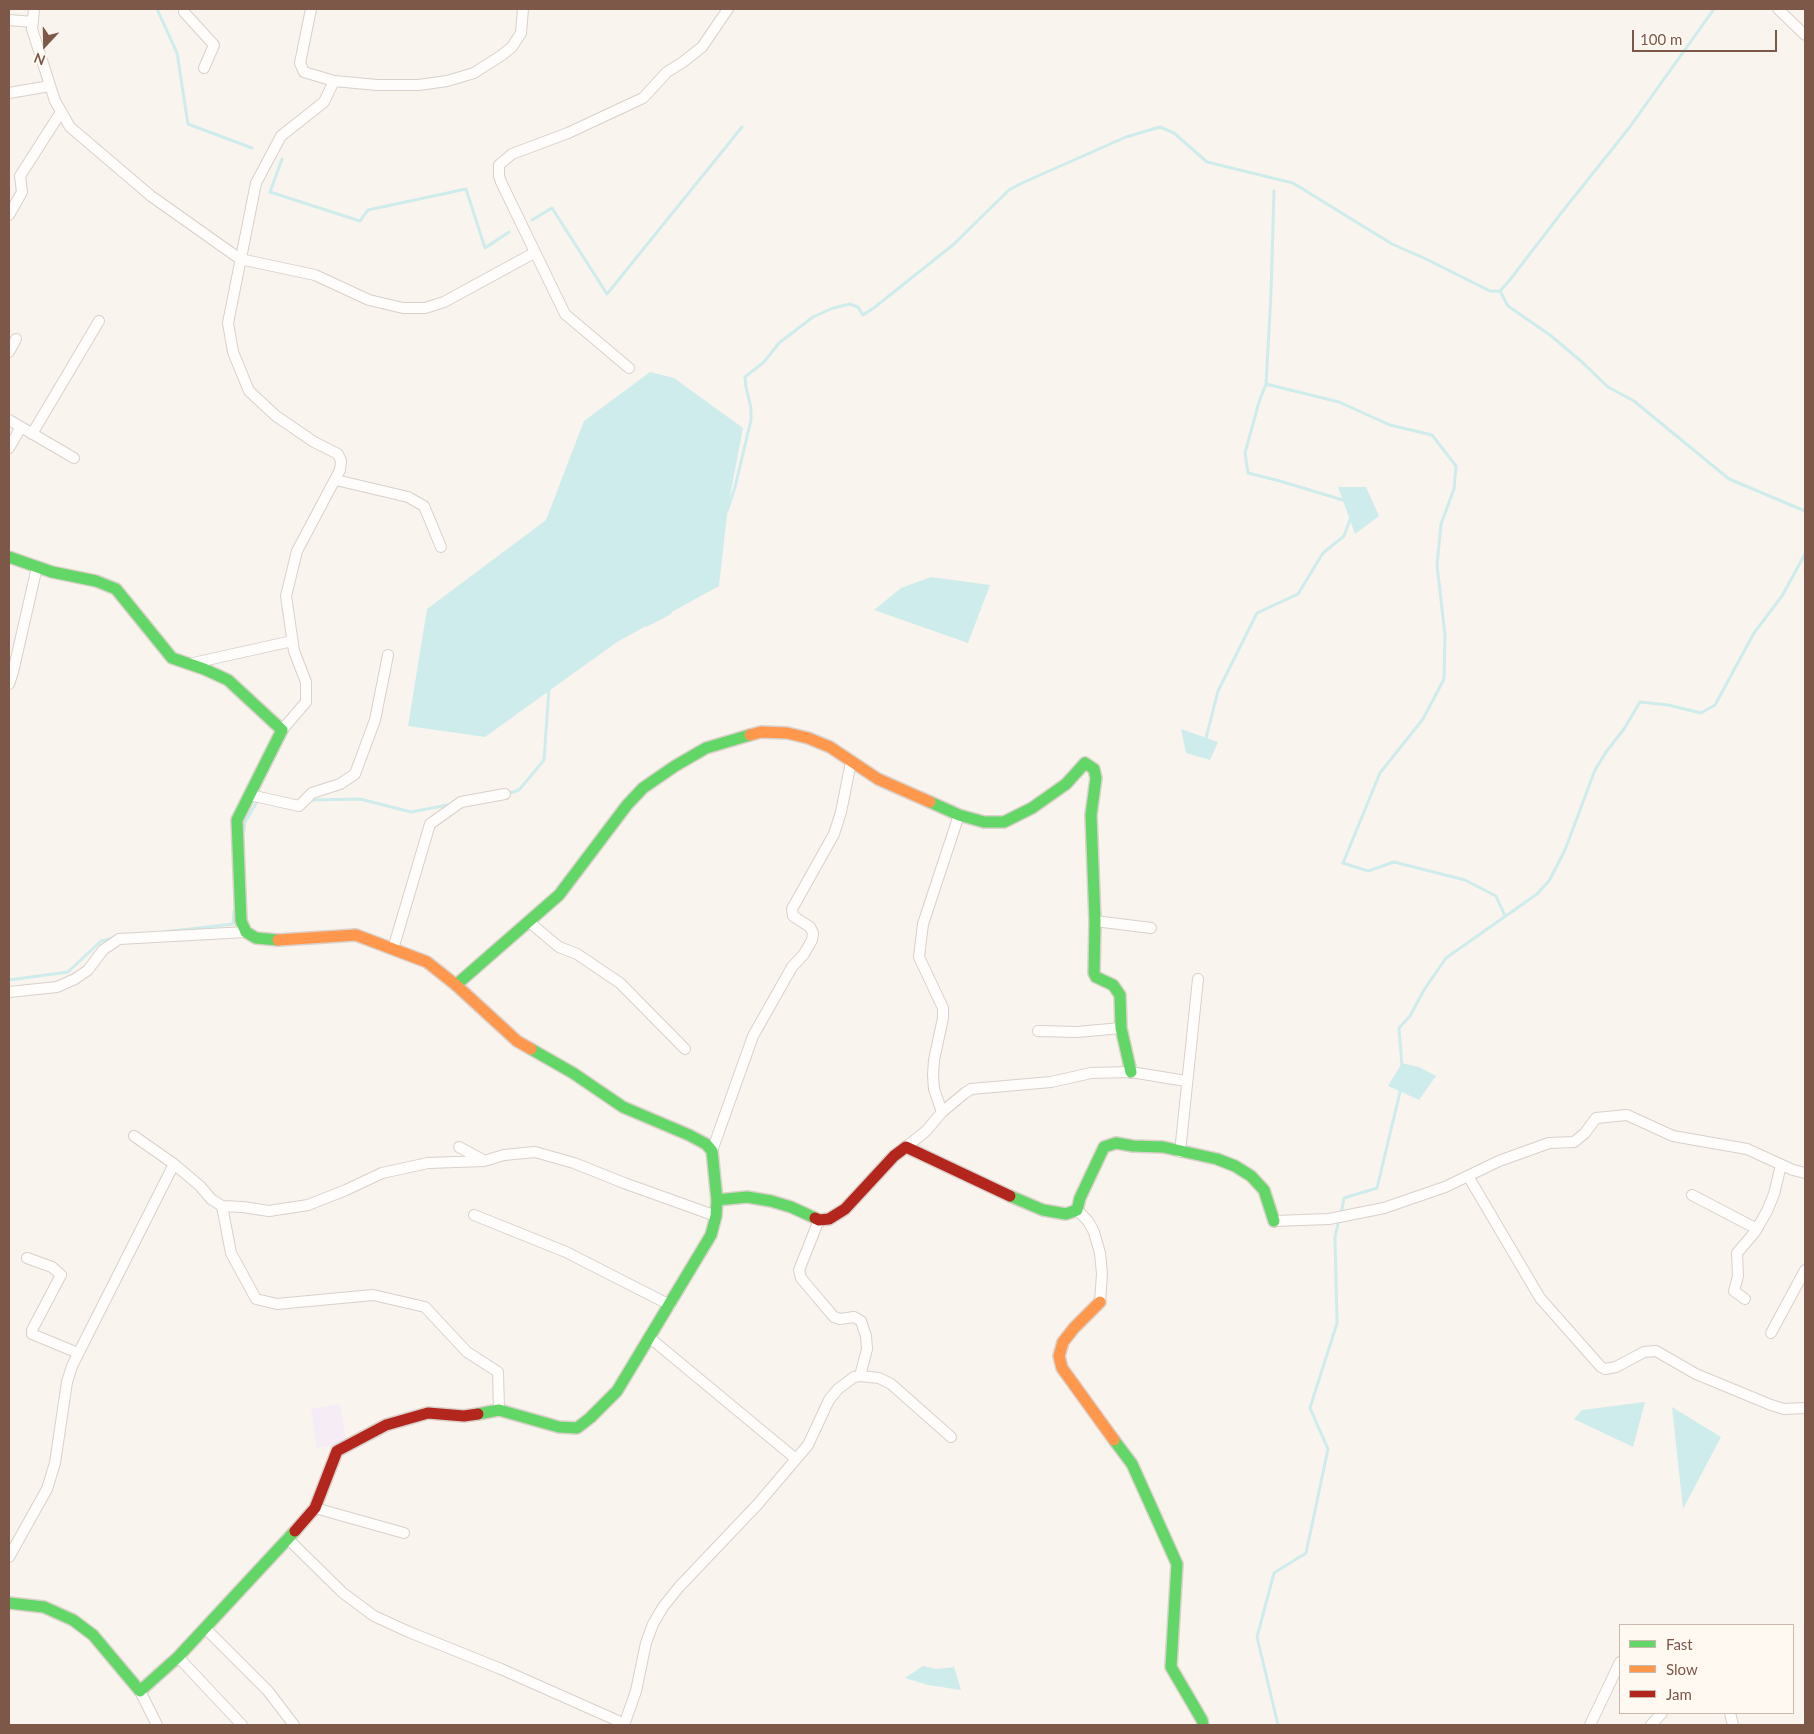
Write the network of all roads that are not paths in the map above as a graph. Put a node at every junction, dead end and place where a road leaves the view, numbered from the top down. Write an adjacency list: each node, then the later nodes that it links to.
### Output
1 (34, 9): 8 (street)
2 (184, 9): 10 (street)
3 (311, 9): 11 (street)
4 (522, 9): 11 (street)
5 (728, 9): 16 (street)
6 (1778, 9): 9 (street)
7 (9, 20): 8 (street)
8 (33, 22): 12 (street)
9 (1805, 36)
10 (204, 68)
11 (334, 81): 17 (street)
12 (50, 86): 13 (street); 14 (street)
13 (9, 93)
14 (61, 112): 15 (street); 17 (street)
15 (9, 215)
16 (534, 253): 17 (street); 21 (street)
17 (240, 259): 27 (street)
18 (99, 321): 24 (street)
19 (16, 339): 20 (street)
20 (9, 352)
21 (630, 368)
22 (9, 420): 23 (street)
23 (21, 427): 24 (street); 25 (street)
24 (32, 434): 26 (street)
25 (9, 448)
26 (74, 458)
27 (336, 480): 28 (street); 31 (street)
28 (441, 547)
29 (9, 558): 30 (street)
30 (37, 567): 33 (street); 34 (street)
31 (292, 641): 33 (street); 35 (street)
32 (388, 655): 38 (street)
33 (189, 664): 35 (street)
34 (9, 684)
35 (282, 730): 38 (street)
36 (851, 762): 39 (street); 41 (street); 57 (street)
37 (505, 794): 44 (street)
38 (250, 795): 43 (street)
39 (958, 815): 40 (street); 53 (street)
40 (1095, 921): 42 (street); 48 (street)
41 (529, 922): 46 (street); 50 (street)
42 (1151, 928)
43 (246, 932): 44 (street); 47 (street)
44 (392, 949): 46 (street)
45 (1198, 979): 52 (street)
46 (456, 985): 57 (street)
47 (9, 992)
48 (1121, 1028): 49 (street); 51 (street)
49 (1038, 1031)
50 (685, 1049)
51 (1131, 1072): 52 (street); 53 (street)
52 (1186, 1081): 58 (street)
53 (942, 1112): 56 (street)
54 (134, 1136): 60 (street)
55 (459, 1147): 59 (street)
56 (906, 1147): 67 (street); 70 (street)
57 (712, 1152): 65 (street)
58 (1180, 1152): 67 (street); 71 (street)
59 (484, 1160): 66 (street); 69 (street)
60 (174, 1164): 66 (street); 80 (street)
61 (1780, 1165): 62 (street); 63 (street); 72 (street)
62 (1805, 1173)
63 (1468, 1176): 71 (street); 82 (street)
64 (1692, 1195): 72 (street)
65 (717, 1200): 69 (street); 70 (street)
66 (222, 1206): 83 (street)
67 (1077, 1210): 76 (street)
68 (474, 1215): 77 (street)
69 (716, 1216): 77 (street)
70 (820, 1220): 81 (street)
71 (1274, 1221)
72 (1757, 1229): 75 (street)
73 (27, 1258): 80 (street)
74 (1805, 1270): 78 (street)
75 (1745, 1300)
76 (1100, 1302): 100 (street)
77 (670, 1305): 79 (street)
78 (1770, 1333)
79 (650, 1338): 83 (street); 85 (street)
80 (78, 1354): 89 (street)
81 (860, 1376): 84 (street); 85 (street)
82 (1805, 1408)
83 (499, 1410): 86 (street)
84 (951, 1437)
85 (796, 1459): 99 (street)
86 (315, 1508): 87 (street); 88 (street)
87 (404, 1533)
88 (287, 1538): 91 (street); 99 (street)
89 (9, 1557)
90 (9, 1603): 94 (street)
91 (205, 1628): 92 (street); 98 (street)
92 (178, 1657): 94 (street); 97 (street)
93 (1619, 1664): 101 (street)
94 (140, 1691): 96 (street)
95 (1661, 1714): 102 (street)
96 (158, 1725)
97 (242, 1725)
98 (294, 1725)
99 (624, 1725)
100 (1203, 1725)
101 (1590, 1725)
102 (1651, 1725)

